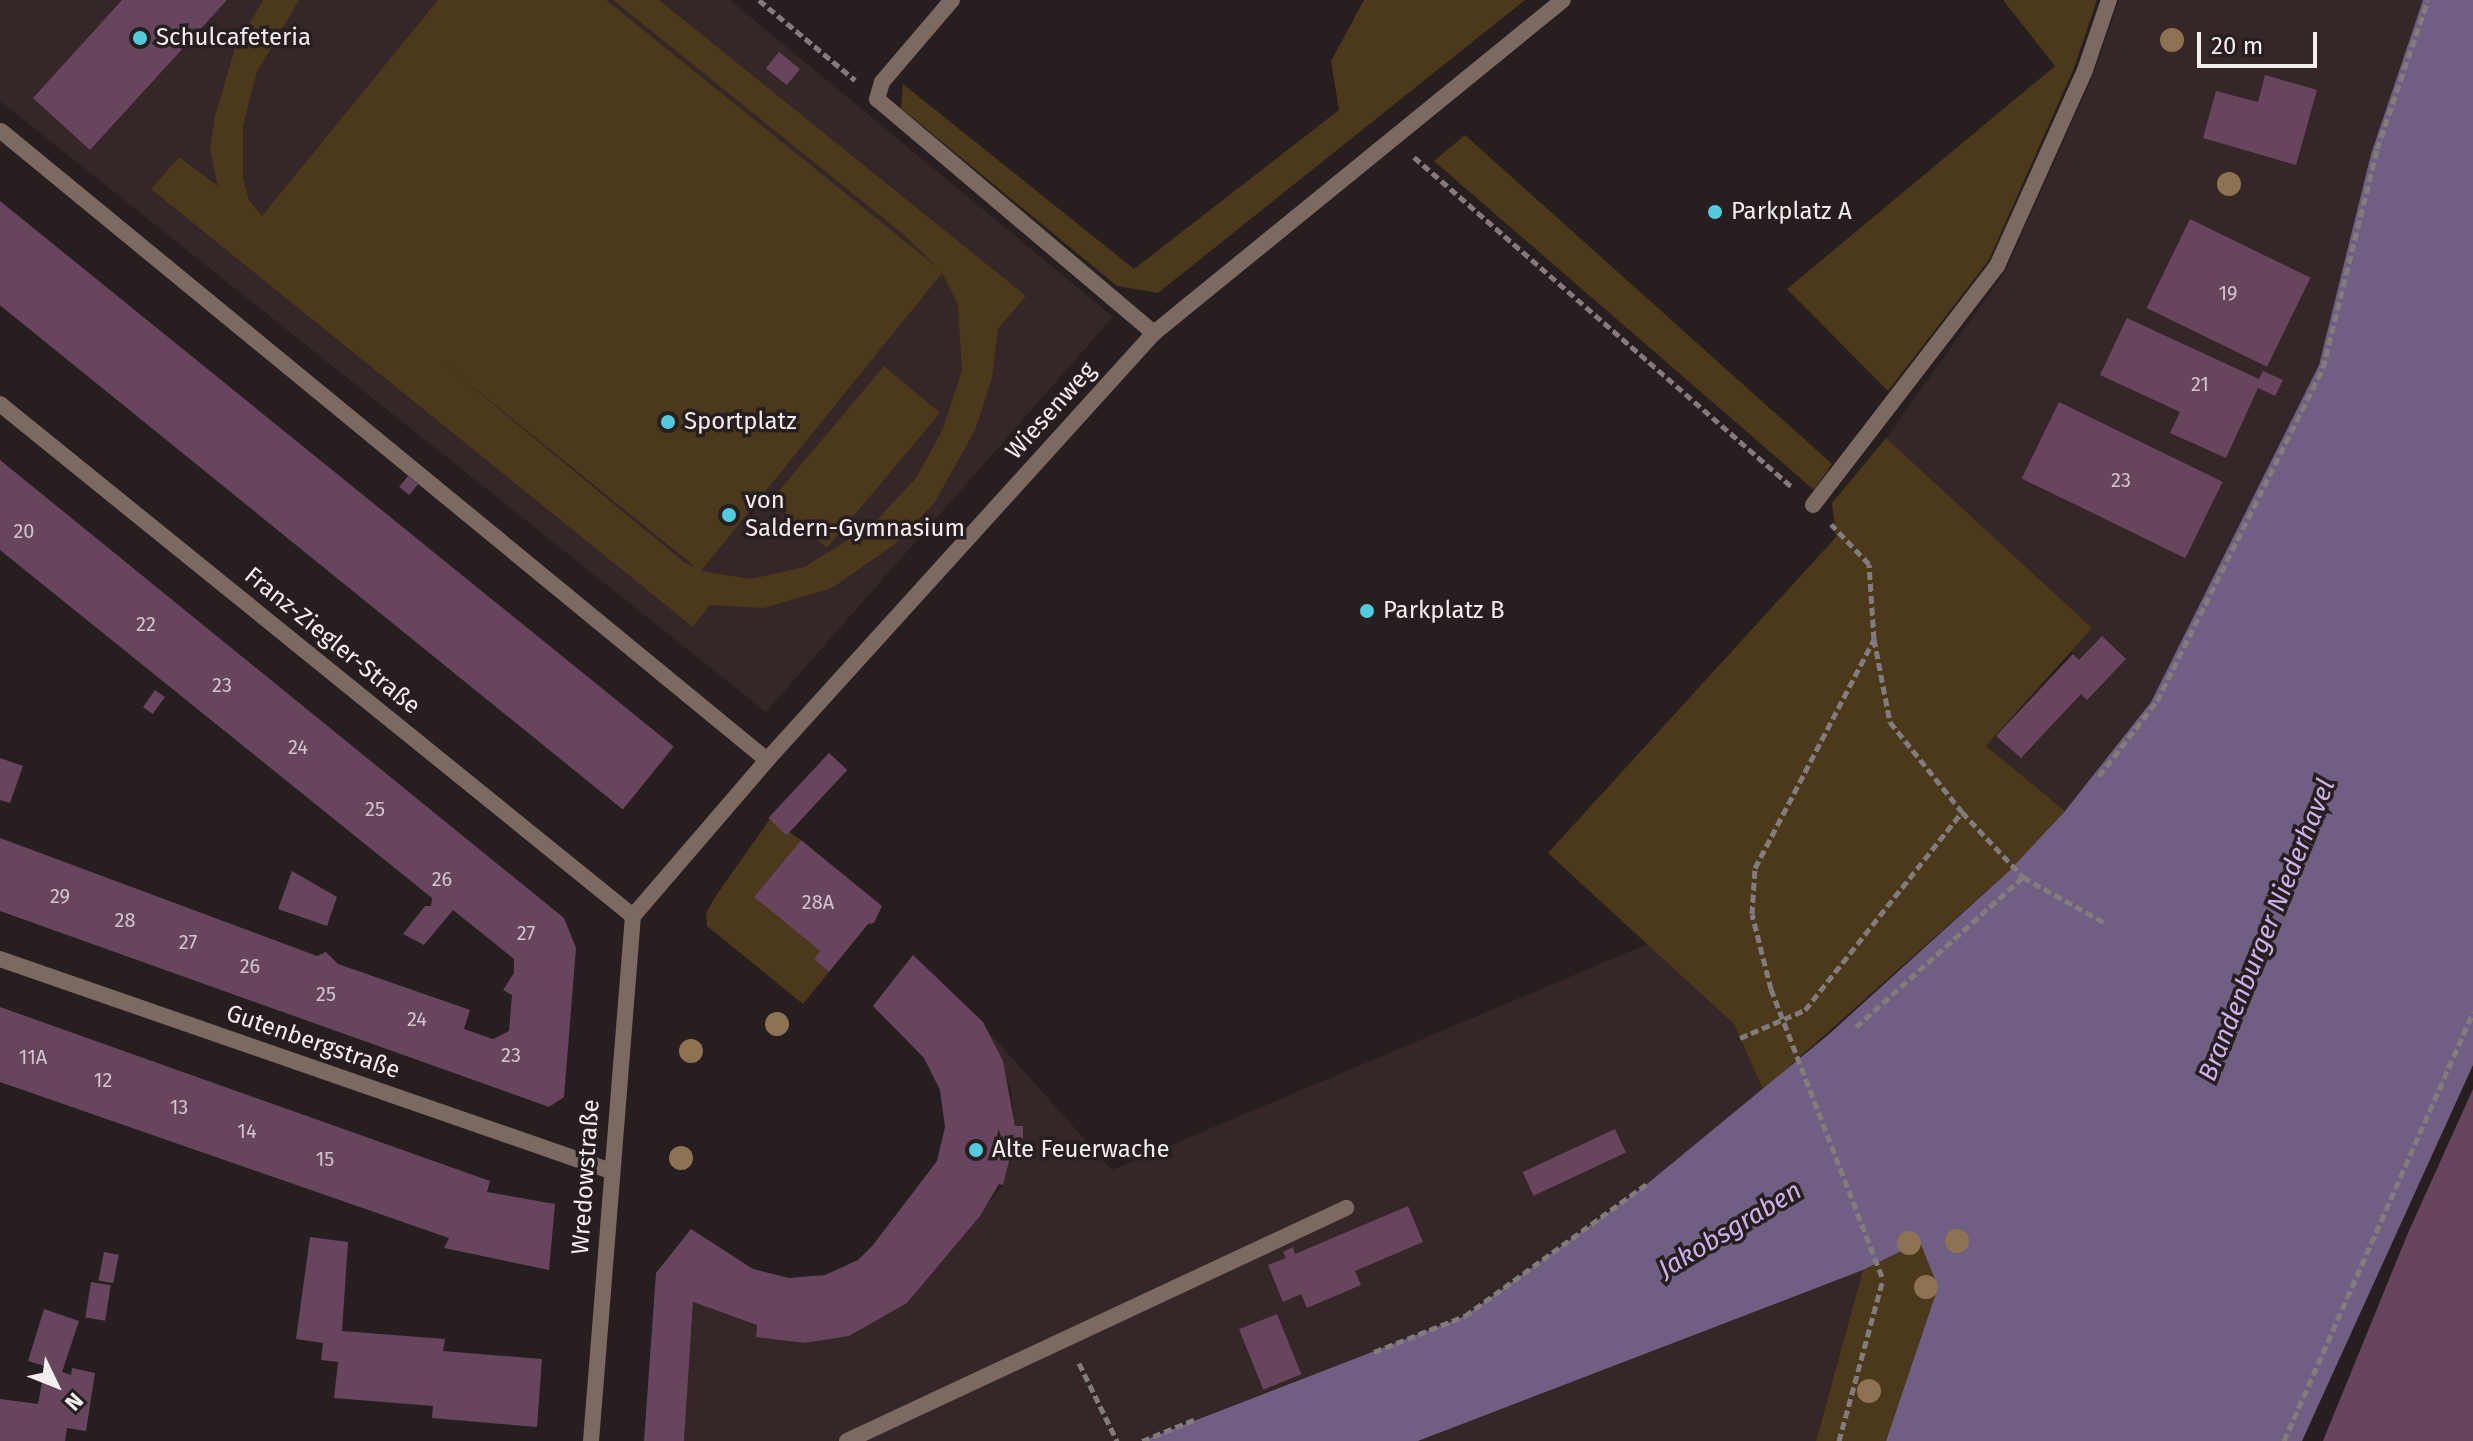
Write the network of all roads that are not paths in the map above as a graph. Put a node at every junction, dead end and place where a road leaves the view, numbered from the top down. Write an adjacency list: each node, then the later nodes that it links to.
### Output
1 (952, 0): 5 (street)
2 (1563, 0): 5 (street, Wiesenweg)
3 (2109, 0): 7 (street)
4 (1, 131): 8 (street)
5 (1154, 333): 8 (street, Wiesenweg)
6 (0, 404): 9 (street, Franz-Ziegler-Straße)
7 (1813, 505)
8 (767, 760): 9 (street, Wiesenweg)
9 (633, 916): 11 (street, Wredowstraße)
10 (0, 959): 11 (street, Gutenbergstraße)
11 (611, 1171): 13 (street, Wredowstraße)
12 (1346, 1208): 14 (street)
13 (591, 1441)
14 (847, 1441)

